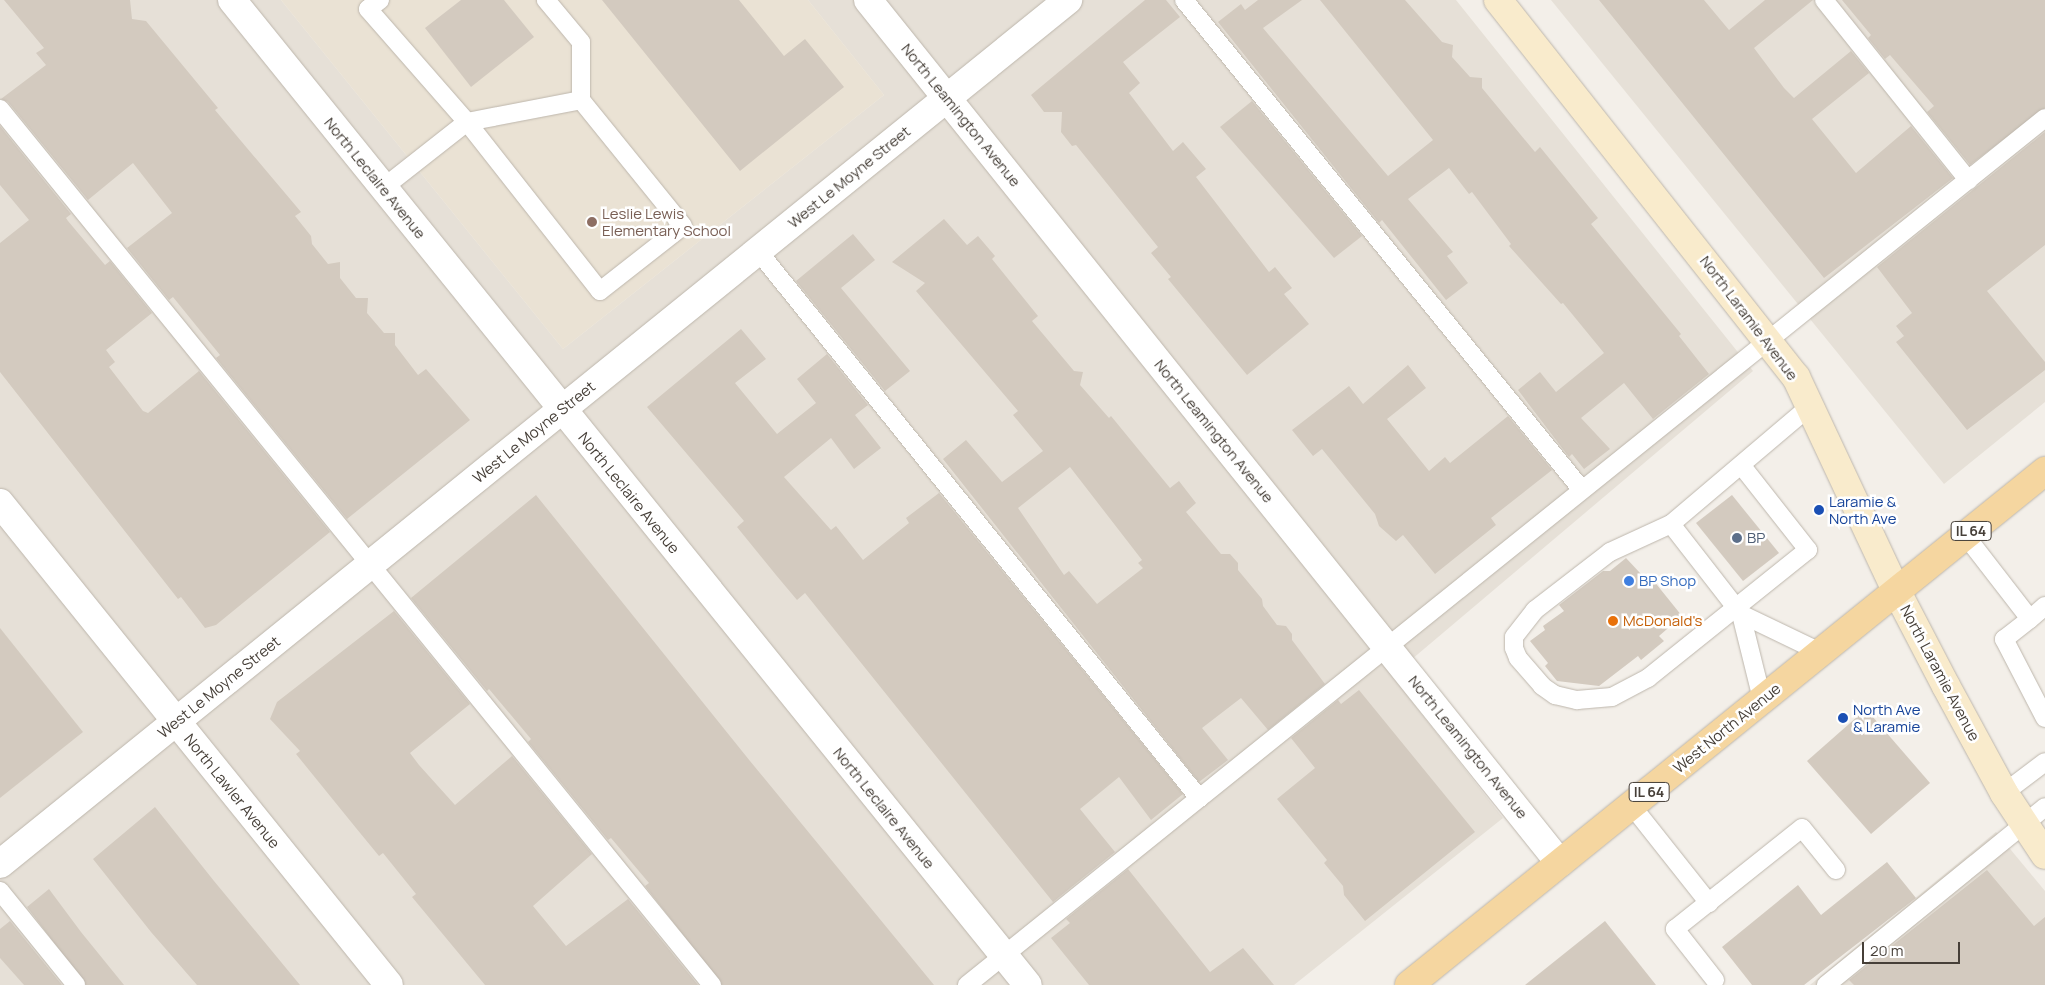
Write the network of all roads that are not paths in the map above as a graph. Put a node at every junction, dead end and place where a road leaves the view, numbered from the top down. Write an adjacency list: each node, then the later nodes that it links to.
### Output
1 (232, 0): 15 (street, North Leclaire Avenue)
2 (380, 0): 13 (lane)
3 (546, 0): 10 (lane)
4 (868, 0): 9 (street, North Leamington Avenue)
5 (1068, 0): 9 (street, West Le Moyne Street)
6 (1184, 0): 22 (lane)
7 (1498, 0): 17 (street, North Laramie Avenue)
8 (1824, 0): 14 (lane)
9 (946, 98): 16 (street, West Le Moyne Street); 31 (street, North Leamington Avenue)
10 (581, 100): 13 (lane); 13 (lane)
11 (0, 109): 26 (lane)
12 (2045, 118): 14 (lane)
13 (467, 122): 15 (lane)
14 (1968, 180): 17 (lane)
15 (383, 188): 19 (street, North Leclaire Avenue)
16 (758, 251): 19 (street, West Le Moyne Street); 38 (lane)
17 (1769, 340): 18 (street, North Laramie Avenue); 22 (lane)
18 (1810, 406): 20 (lane); 27 (street, North Laramie Avenue)
19 (562, 410): 26 (street, West Le Moyne Street); 48 (street, North Leclaire Avenue)
20 (1741, 465): 24 (lane); 29 (lane)
21 (2045, 470): 25 (main road, West North Avenue / IL 64)
22 (1582, 490): 31 (lane)
23 (0, 503): 35 (street, North Lawler Avenue)
24 (1671, 524): 29 (lane); 29 (lane)
25 (1965, 535): 27 (main road, West North Avenue / IL 64); 30 (lane)
26 (370, 564): 35 (street, West Le Moyne Street); 52 (lane)
27 (1896, 590): 32 (main road, West North Avenue / IL 64); 37 (street, North Laramie Avenue)
28 (2045, 606): 30 (lane)
29 (1739, 611): 32 (lane); 33 (lane)
30 (2030, 619): 34 (lane)
31 (1387, 647): 38 (lane); 43 (street, North Leamington Avenue)
32 (1820, 652): 33 (main road, West North Avenue / IL 64)
33 (1762, 699): 39 (main road, West North Avenue / IL 64)
34 (2045, 718)
35 (176, 721): 44 (street, West Le Moyne Street); 51 (street, North Lawler Avenue)
36 (2045, 762): 37 (lane)
37 (2004, 793): 41 (street, North Laramie Avenue)
38 (1200, 798): 48 (lane)
39 (1632, 806): 43 (main road, West North Avenue / IL 64); 47 (lane)
40 (2045, 807): 41 (lane)
41 (2024, 824): 42 (street, North Laramie Avenue); 56 (lane)
42 (2045, 855)
43 (1560, 862): 55 (main road, West North Avenue / IL 64)
44 (0, 864)
45 (1836, 870): 47 (lane)
46 (0, 891): 50 (lane)
47 (1708, 903): 49 (lane)
48 (1004, 956): 53 (lane); 54 (street, North Leclaire Avenue)
49 (1715, 980)
50 (76, 985)
51 (389, 985)
52 (712, 985)
53 (967, 985)
54 (1028, 985)
55 (1409, 985)
56 (1826, 985)

